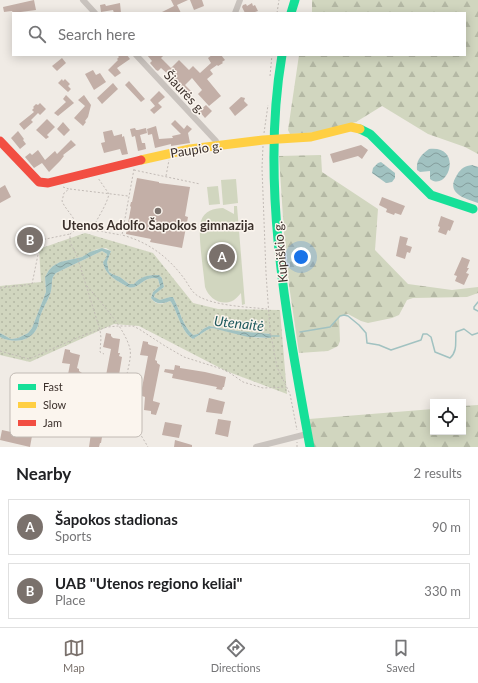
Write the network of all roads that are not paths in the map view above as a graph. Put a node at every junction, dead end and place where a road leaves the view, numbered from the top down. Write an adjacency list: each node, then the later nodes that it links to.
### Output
1 (83, 0): 4 (street)
2 (240, 0): 5 (street)
3 (295, 0): 6 (street)
4 (95, 12)
5 (235, 12)
6 (291, 12)
7 (137, 56): 11 (street, Šiaurės g.)
8 (282, 56): 9 (street, Kupiškio g.)
9 (274, 140): 11 (street, Paupio g.); 12 (street, Paupio g.); 13 (street, Kupiškio g.)
10 (0, 141): 11 (street, Paupio g.)
11 (217, 146)
12 (473, 208)
13 (308, 434): 14 (street); 15 (street, Kupiškio g.)
14 (256, 447)
15 (310, 447)

